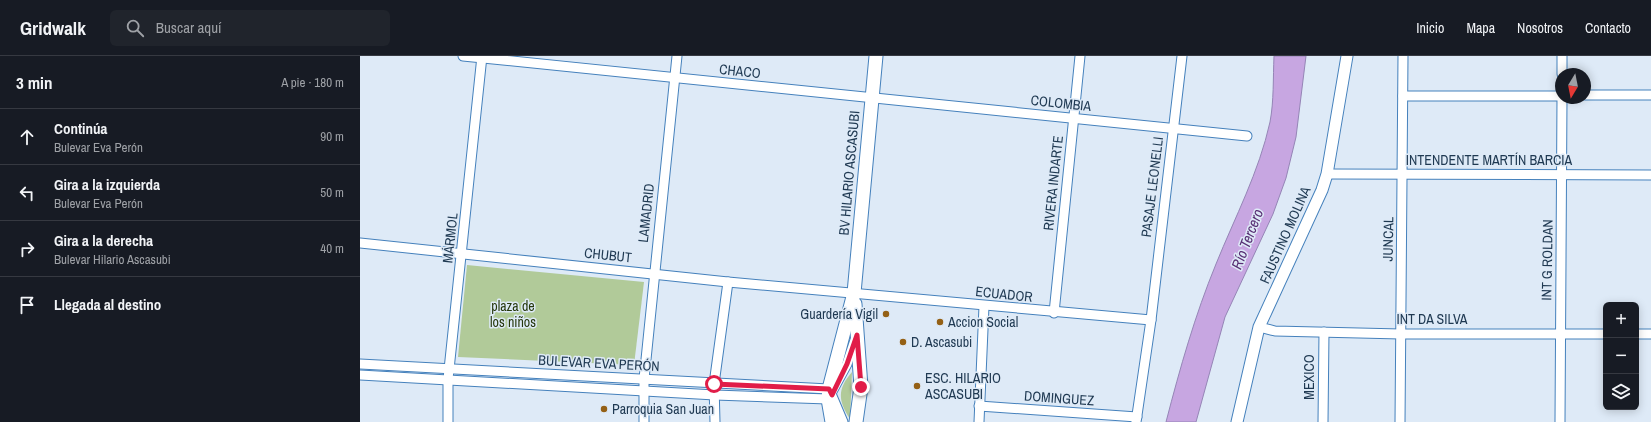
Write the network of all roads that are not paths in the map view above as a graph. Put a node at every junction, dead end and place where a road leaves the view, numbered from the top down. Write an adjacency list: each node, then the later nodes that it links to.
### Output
1 (463, 56): 9 (street, CHACO)
2 (677, 56): 11 (street, LAMADRID)
3 (876, 56): 16 (main road, BV HILARIO ASCASUBI)
4 (1080, 56): 18 (street, RIVERA INDARTE)
5 (1182, 56): 19 (street, PASAJE LEONELLI)
6 (1347, 56): 21 (street, FAUSTINO MOLINA)
7 (1403, 56): 14 (street, JUNCAL)
8 (1562, 56): 10 (street)
9 (482, 57): 11 (street, CHACO); 26 (street, MÁRMOL)
10 (1562, 68)
11 (675, 79): 16 (street, CHACO); 27 (street, LAMADRID)
12 (1651, 94): 13 (street)
13 (1591, 95)
14 (1403, 96): 15 (street); 23 (street, JUNCAL)
15 (1555, 97)
16 (872, 98): 18 (street, COLOMBIA); 29 (main road, BV HILARIO ASCASUBI)
17 (1562, 104): 22 (street, INT G ROLDAN)
18 (1074, 119): 19 (street, COLOMBIA); 31 (street, RIVERA INDARTE)
19 (1173, 129): 20 (street, COLOMBIA); 32 (street, PASAJE LEONELLI)
20 (1247, 136)
21 (1327, 174): 23 (street, INTENDENTE MARTÍN BARCIA); 33 (street, FAUSTINO MOLINA)
22 (1562, 174): 23 (street, INTENDENTE MARTÍN BARCIA); 24 (street, INTENDENTE MARTÍN BARCIA); 36 (street, INT G ROLDAN)
23 (1403, 175): 35 (street, JUNCAL)
24 (1651, 175)
25 (360, 243): 26 (street, CHUBUT)
26 (462, 254): 27 (street, CHUBUT); 42 (street, MÁRMOL)
27 (654, 274): 28 (street, CHUBUT); 45 (street, LAMADRID)
28 (728, 282): 29 (street, CHUBUT); 46 (street)
29 (854, 293): 30 (street, ECUADOR); 40 (main road); 48 (main road)
30 (984, 306): 31 (street, ECUADOR); 50 (street)
31 (1054, 313): 32 (street, ECUADOR)
32 (1151, 320): 51 (street, PASAJE LEONELLI)
33 (1259, 328): 34 (street, INT DA SILVA); 59 (street, FAUSTINO MOLINA)
34 (1324, 332): 35 (street, INT DA SILVA); 60 (street, MEXICO)
35 (1401, 334): 36 (street, INT DA SILVA); 61 (street, JUNCAL)
36 (1560, 334): 37 (street, INT DA SILVA); 62 (street, INT G ROLDAN)
37 (1603, 334)
38 (1639, 334): 39 (street)
39 (1651, 334)
40 (857, 335): 48 (street); 57 (main road)
41 (360, 364): 42 (street, BULEVAR EVA PERÓN)
42 (450, 369): 44 (street, MÁRMOL); 45 (street, BULEVAR EVA PERÓN)
43 (360, 374): 44 (street, BULEVAR EVA PERÓN)
44 (448, 379): 47 (street, BULEVAR EVA PERÓN); 52 (street, MÁRMOL)
45 (644, 379): 46 (street, BULEVAR EVA PERÓN); 47 (street, LAMADRID)
46 (714, 384): 48 (street, BULEVAR EVA PERÓN); 49 (street)
47 (644, 390): 49 (street, BULEVAR EVA PERÓN); 53 (street, LAMADRID)
48 (830, 394): 49 (street, BULEVAR EVA PERÓN); 55 (main road); 56 (street)
49 (715, 395): 54 (street)
50 (979, 406): 51 (street, DOMINGUEZ); 58 (street)
51 (1136, 420)
52 (448, 422)
53 (644, 422)
54 (715, 422)
55 (832, 422)
56 (843, 422)
57 (856, 422)
58 (979, 422)
59 (1237, 422)
60 (1323, 422)
61 (1400, 422)
62 (1560, 422)

